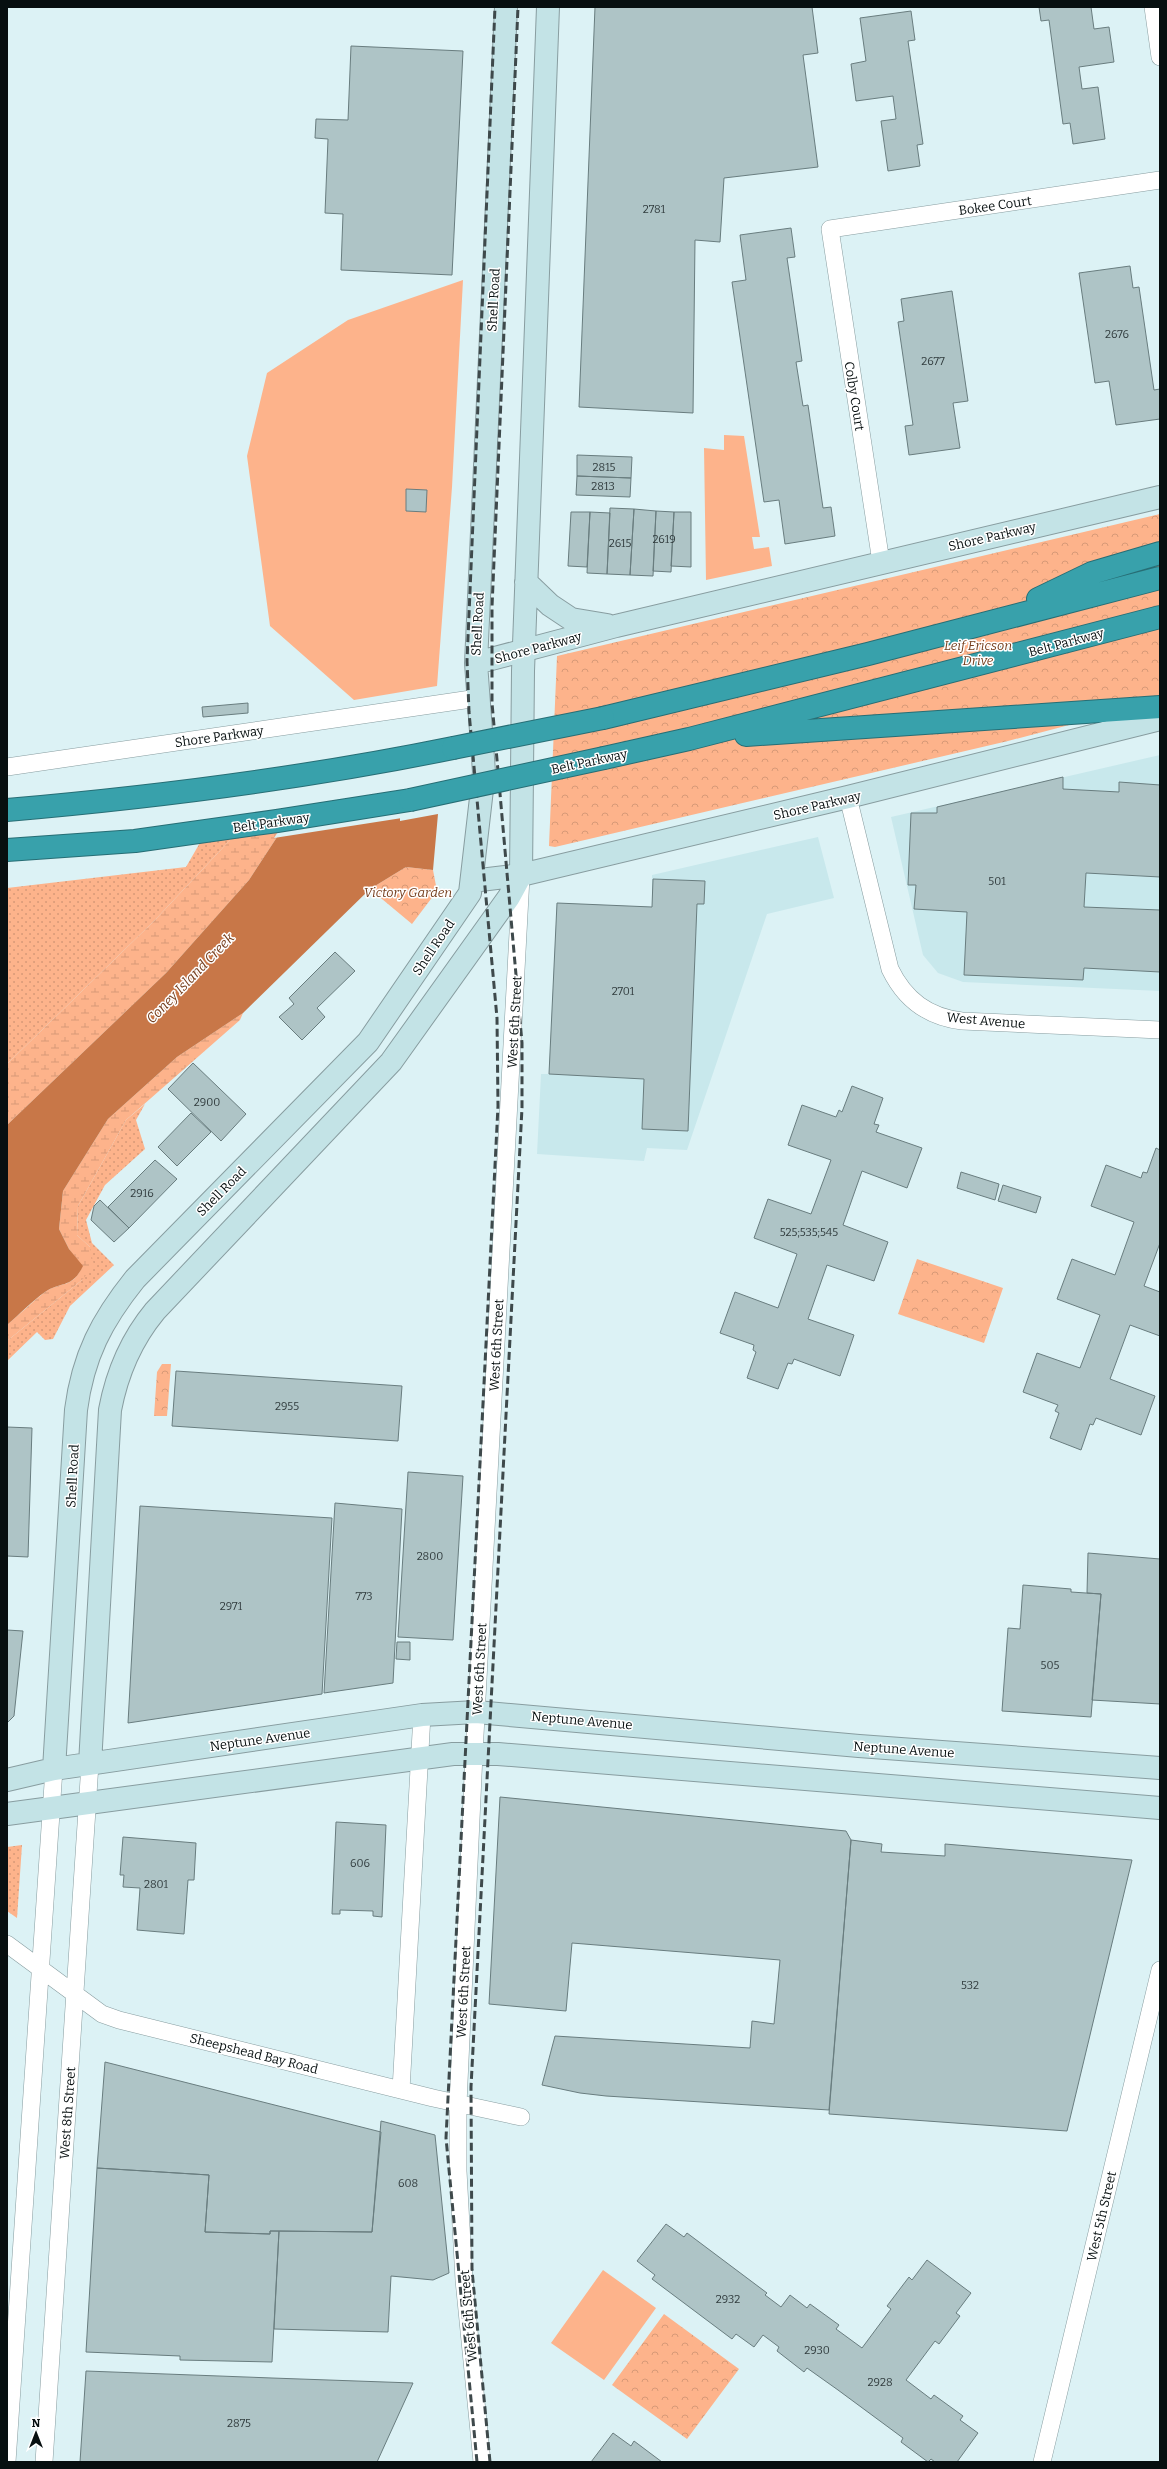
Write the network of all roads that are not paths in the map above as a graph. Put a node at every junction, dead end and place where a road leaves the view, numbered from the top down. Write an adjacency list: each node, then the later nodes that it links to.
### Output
1 (506, 7): 16 (main road, Shell Road)
2 (548, 7): 11 (main road)
3 (1153, 7): 4 (street)
4 (1160, 57)
5 (1160, 180): 6 (street, Bokee Court)
6 (830, 229): 9 (street, Colby Court)
7 (1160, 497): 9 (main road, Shore Parkway)
8 (1160, 552): 13 (highway)
9 (880, 562): 14 (main road, Shore Parkway)
10 (1160, 578): 13 (highway)
11 (526, 582): 14 (main road); 15 (main road)
12 (1160, 617): 20 (highway, Belt Parkway)
13 (1000, 618): 23 (highway, bridge)
14 (616, 626): 15 (main road, Shore Parkway)
15 (524, 651): 16 (main road, Shore Parkway); 25 (main road)
16 (476, 663): 17 (main road, Shell Road)
17 (478, 698): 21 (street, Shore Parkway); 26 (main road, Shell Road)
18 (1160, 707): 20 (highway)
19 (1160, 720): 22 (main road, Shore Parkway)
20 (689, 739): 24 (highway, Belt Parkway, bridge)
21 (7, 767)
22 (848, 797): 25 (main road, Shore Parkway); 27 (street, West Avenue)
23 (7, 810)
24 (7, 850)
25 (521, 875): 26 (main road, Shore Parkway); 28 (street, West 6th Street); 32 (main road)
26 (472, 881): 34 (main road, Shell Road)
27 (1160, 1030)
28 (476, 1712): 29 (main road, Neptune Avenue); 30 (street, West 6th Street); 33 (main road, Neptune Avenue)
29 (422, 1715): 31 (street); 32 (main road, Neptune Avenue)
30 (474, 1754): 31 (main road); 38 (main road); 45 (street, West 6th Street)
31 (419, 1757): 36 (main road); 44 (street)
32 (90, 1764): 34 (main road, Neptune Avenue); 36 (street, West 8th Street)
33 (1160, 1768)
34 (54, 1769): 35 (main road, Neptune Avenue); 37 (street)
35 (7, 1780)
36 (87, 1803): 37 (main road); 43 (street, West 8th Street)
37 (52, 1808): 39 (main road); 41 (street)
38 (1160, 1808)
39 (7, 1814)
40 (7, 1944): 41 (street, Sheepshead Bay Road)
41 (41, 1968): 43 (street, Sheepshead Bay Road); 47 (street)
42 (1160, 1970): 50 (street, West 5th Street)
43 (75, 1994): 44 (street, Sheepshead Bay Road); 48 (street, West 8th Street)
44 (401, 2090): 45 (street, Sheepshead Bay Road)
45 (458, 2104): 46 (street, Sheepshead Bay Road); 49 (street, West 6th Street)
46 (521, 2117)
47 (7, 2462)
48 (44, 2462)
49 (482, 2462)
50 (1042, 2462)

